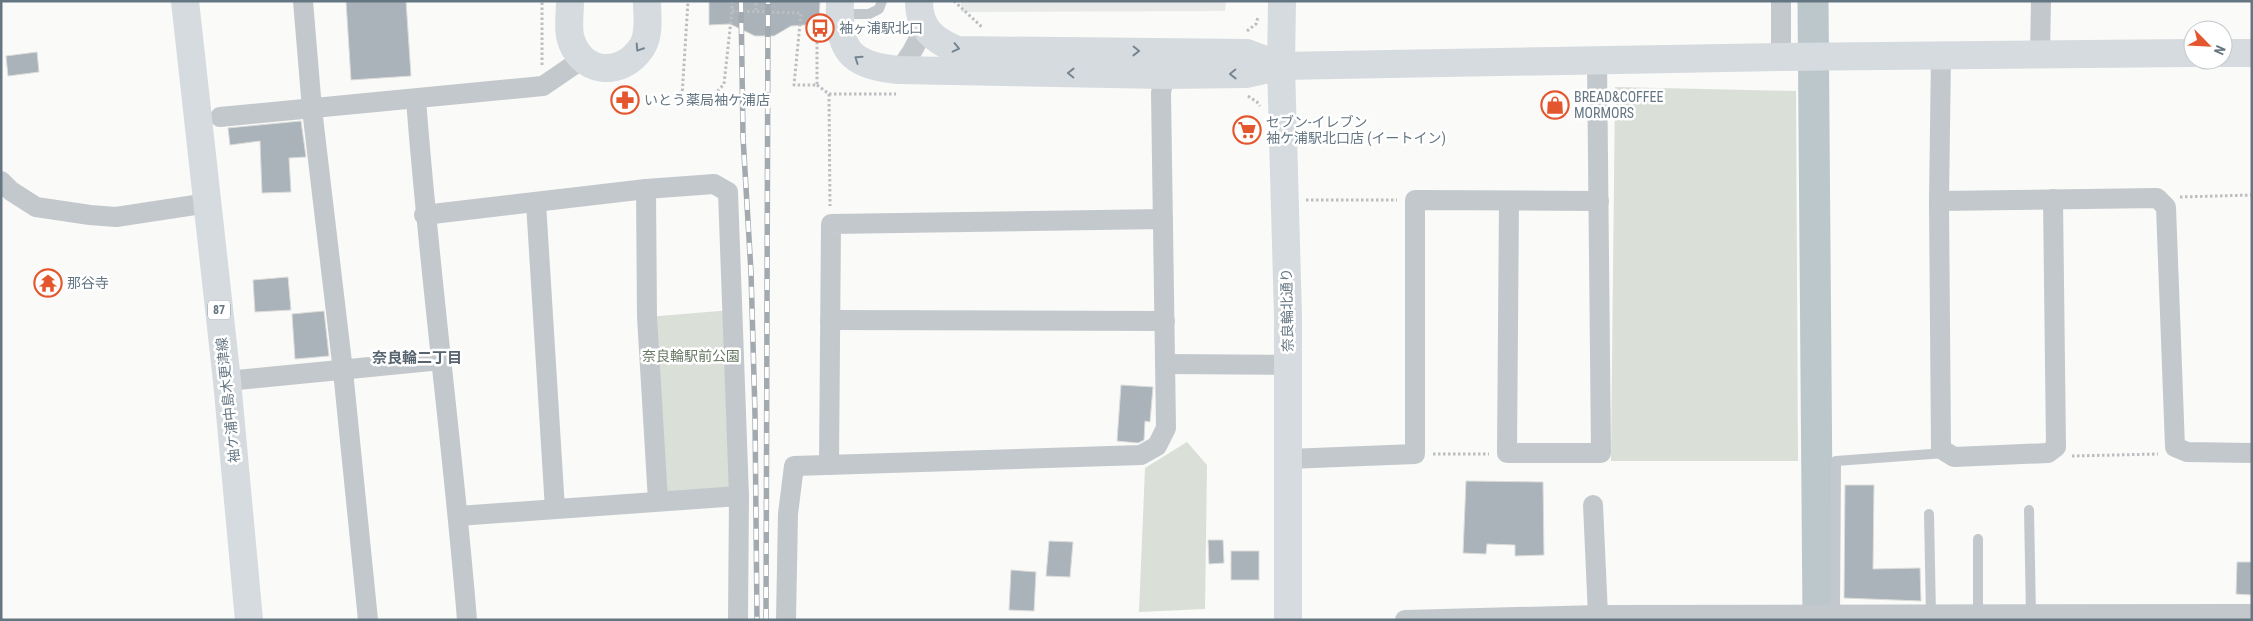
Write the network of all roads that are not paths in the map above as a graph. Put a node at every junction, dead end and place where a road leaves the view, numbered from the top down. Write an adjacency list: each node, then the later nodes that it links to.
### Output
1 (185, 1): 31 (street, 袖ケ浦中島木更津線 / 87)
2 (302, 1): 23 (street)
3 (570, 1): 17 (street)
4 (647, 1): 17 (street, one-way to 17)
5 (882, 1): 9 (lane)
6 (1282, 1): 19 (street, 奈良輪北通り)
7 (1781, 1): 16 (street)
8 (2041, 1): 14 (street)
9 (832, 12): 20 (street, one-way to 9)
10 (922, 14): 19 (street, one-way to 19); 20 (street)
11 (2252, 52): 13 (street)
12 (2183, 53): 14 (street)
13 (2233, 53)
14 (2040, 54): 15 (street)
15 (1941, 55): 16 (street); 30 (street)
16 (1781, 56): 18 (street)
17 (581, 60): 22 (street)
18 (1597, 60): 19 (street); 29 (street)
19 (1281, 66): 21 (street, one-way to 21); 39 (street, 奈良輪北通り)
20 (898, 70): 21 (street, one-way to 20)
21 (1164, 75): 34 (street)
22 (416, 100): 23 (street); 33 (street)
23 (312, 109): 24 (street); 40 (street)
24 (220, 116)
25 (1, 180): 31 (street)
26 (646, 189): 32 (street); 46 (street); 47 (street)
27 (2053, 200): 30 (street); 42 (street); 43 (street)
28 (1509, 201): 29 (street); 29 (street); 44 (street)
29 (1598, 201)
30 (1939, 201): 42 (street)
31 (208, 203): 41 (street, 袖ケ浦中島木更津線 / 87)
32 (536, 203): 33 (street); 49 (street)
33 (424, 215): 37 (street)
34 (1163, 219): 35 (street); 36 (street)
35 (830, 320): 36 (street); 45 (street)
36 (1164, 321): 38 (street)
37 (441, 360): 40 (street); 52 (street)
38 (1165, 364): 39 (street); 45 (street)
39 (1288, 365): 44 (street, 奈良輪北通り)
40 (343, 371): 41 (street); 61 (street)
41 (227, 381): 60 (street, 袖ケ浦中島木更津線 / 87)
42 (1948, 453): 58 (lane)
43 (2252, 453)
44 (1288, 459): 65 (street, 奈良輪北通り)
45 (829, 466): 64 (street)
46 (739, 496): 47 (street); 63 (street)
47 (658, 501): 49 (street)
48 (1593, 505): 55 (street)
49 (554, 509): 52 (street)
50 (2029, 510): 57 (lane)
51 (1929, 514): 59 (lane)
52 (458, 516): 62 (street)
53 (1978, 539): 56 (lane)
54 (2252, 614): 57 (street)
55 (1598, 615): 58 (street); 66 (street)
56 (1978, 615): 57 (street); 59 (street)
57 (2031, 615)
58 (1835, 616): 59 (street)
59 (1931, 616)
60 (249, 620)
61 (368, 620)
62 (467, 620)
63 (738, 620)
64 (786, 620)
65 (1288, 620)
66 (1405, 620)

